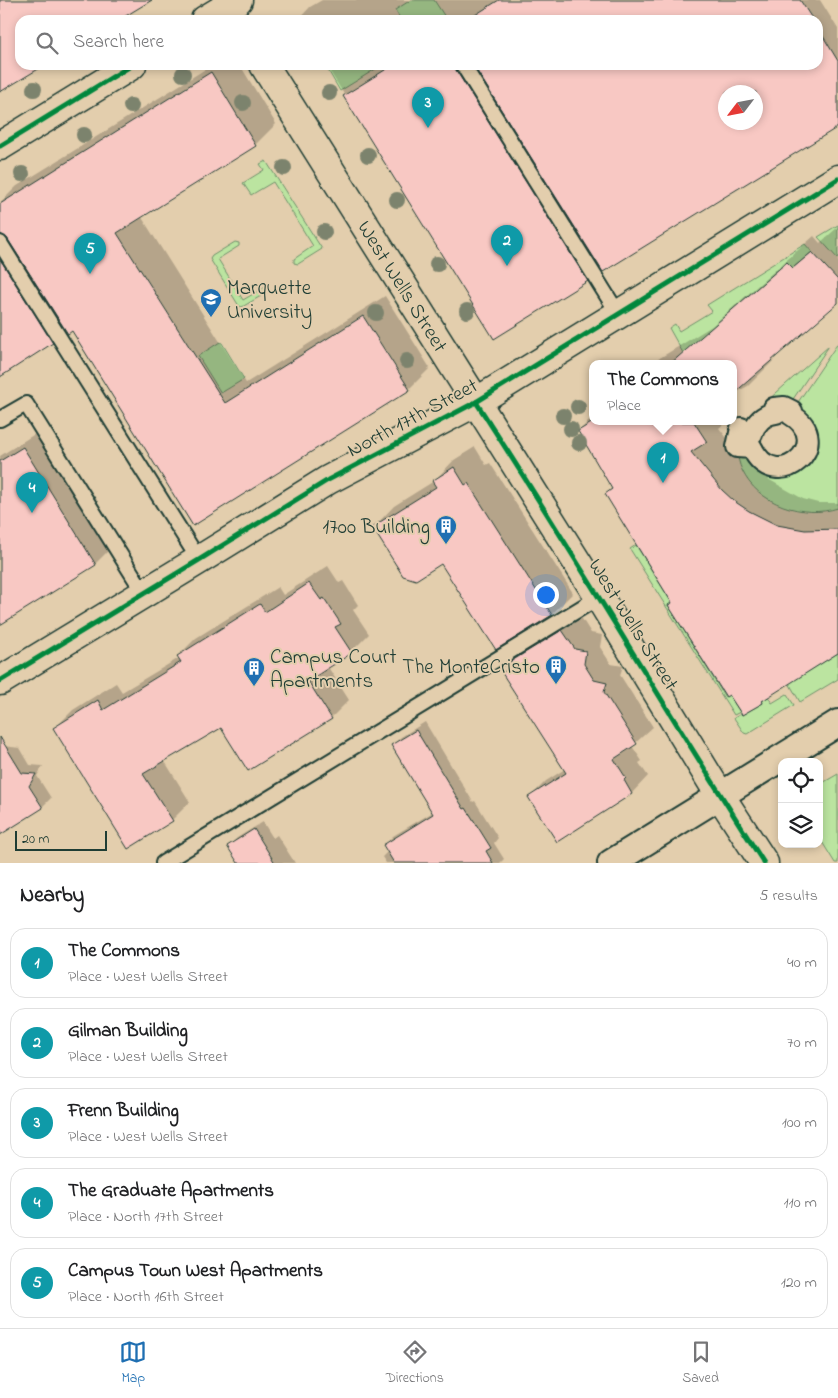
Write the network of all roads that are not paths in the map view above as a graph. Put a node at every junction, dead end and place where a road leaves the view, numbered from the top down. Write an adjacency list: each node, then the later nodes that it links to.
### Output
1 (232, 6): 2 (main road)
2 (215, 15)
3 (124, 70): 6 (main road)
4 (267, 70): 10 (main road, West Wells Street)
5 (466, 70): 9 (lane)
6 (0, 146)
7 (838, 179): 9 (main road, North 17th Street)
8 (0, 243): 12 (lane)
9 (619, 315): 10 (main road, North 17th Street)
10 (476, 402): 12 (main road, North 17th Street); 14 (main road, West Wells Street)
11 (0, 419): 13 (lane)
12 (199, 560): 13 (main road, North 17th Street)
13 (144, 593): 15 (main road, North 17th Street)
14 (599, 597): 17 (main road, West Wells Street); 18 (lane)
15 (0, 681)
16 (838, 723): 17 (street)
17 (721, 796): 19 (street); 20 (main road, West Wells Street)
18 (163, 863)
19 (611, 863)
20 (764, 863)

